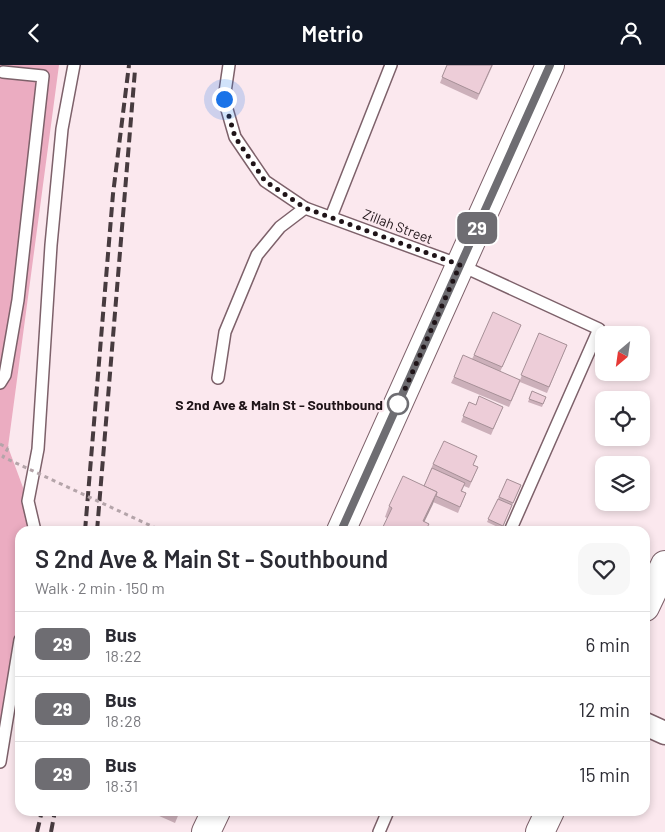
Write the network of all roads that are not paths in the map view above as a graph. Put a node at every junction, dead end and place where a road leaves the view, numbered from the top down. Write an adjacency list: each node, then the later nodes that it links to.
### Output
1 (74, 65): 11 (lane)
2 (228, 65): 6 (lane, Zillah Street)
3 (390, 65): 7 (lane)
4 (550, 65): 8 (street)
5 (3, 72): 10 (lane)
6 (305, 208): 7 (lane, Zillah Street); 9 (lane)
7 (331, 217): 8 (lane, Zillah Street)
8 (460, 265): 12 (street); 13 (lane, Zillah Street)
9 (218, 378)
10 (0, 383)
11 (34, 526)
12 (343, 526)
13 (512, 526)
14 (665, 565): 15 (street)
15 (650, 596)
16 (15, 670): 19 (lane)
17 (650, 726): 18 (street)
18 (665, 733)
19 (0, 762)
20 (214, 816): 23 (street)
21 (386, 816): 24 (lane)
22 (548, 816): 25 (street)
23 (206, 832)
24 (378, 832)
25 (540, 832)

